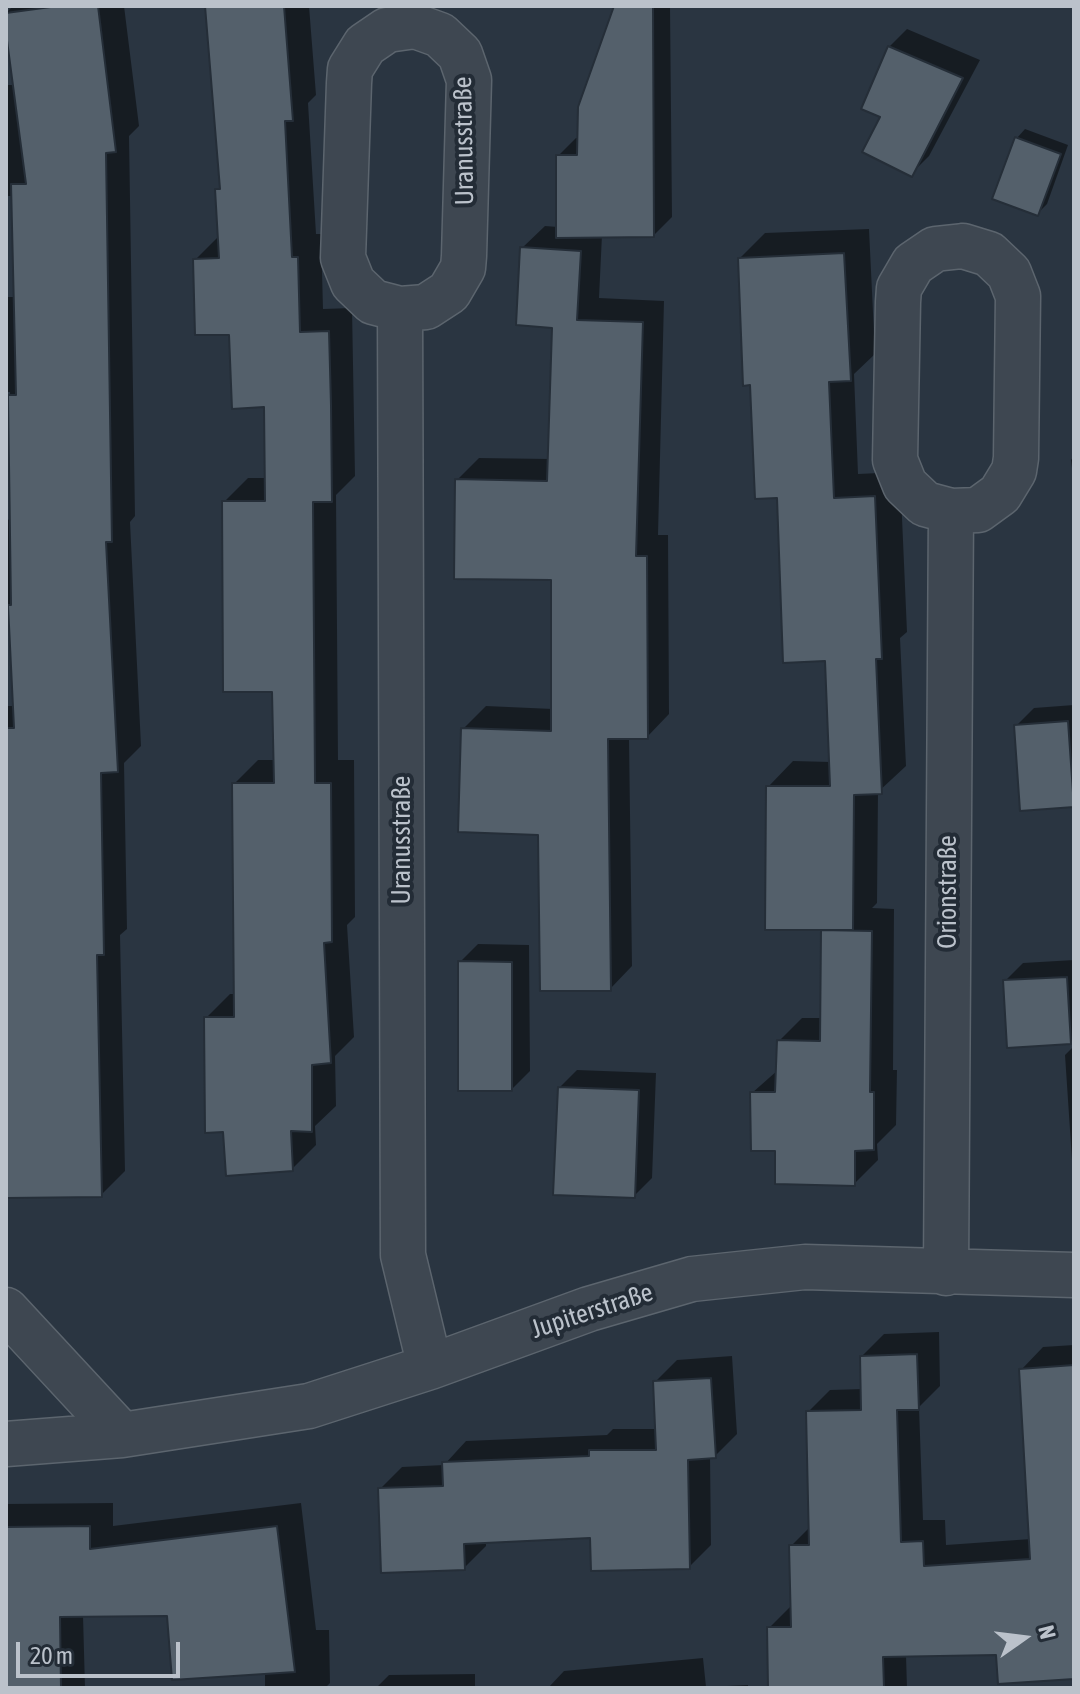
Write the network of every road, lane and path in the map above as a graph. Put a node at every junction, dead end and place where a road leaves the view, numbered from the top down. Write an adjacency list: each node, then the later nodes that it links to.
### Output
1 (400, 309): 1 (street, Uranusstraße); 6 (street, Uranusstraße)
2 (951, 511): 2 (street); 3 (street, Orionstraße)
3 (946, 1273): 4 (street, Jupiterstraße); 6 (street, Jupiterstraße)
4 (1074, 1275)
5 (6, 1310): 7 (street)
6 (430, 1367): 7 (street, Jupiterstraße)
7 (122, 1435): 8 (street, Jupiterstraße)
8 (6, 1444)

